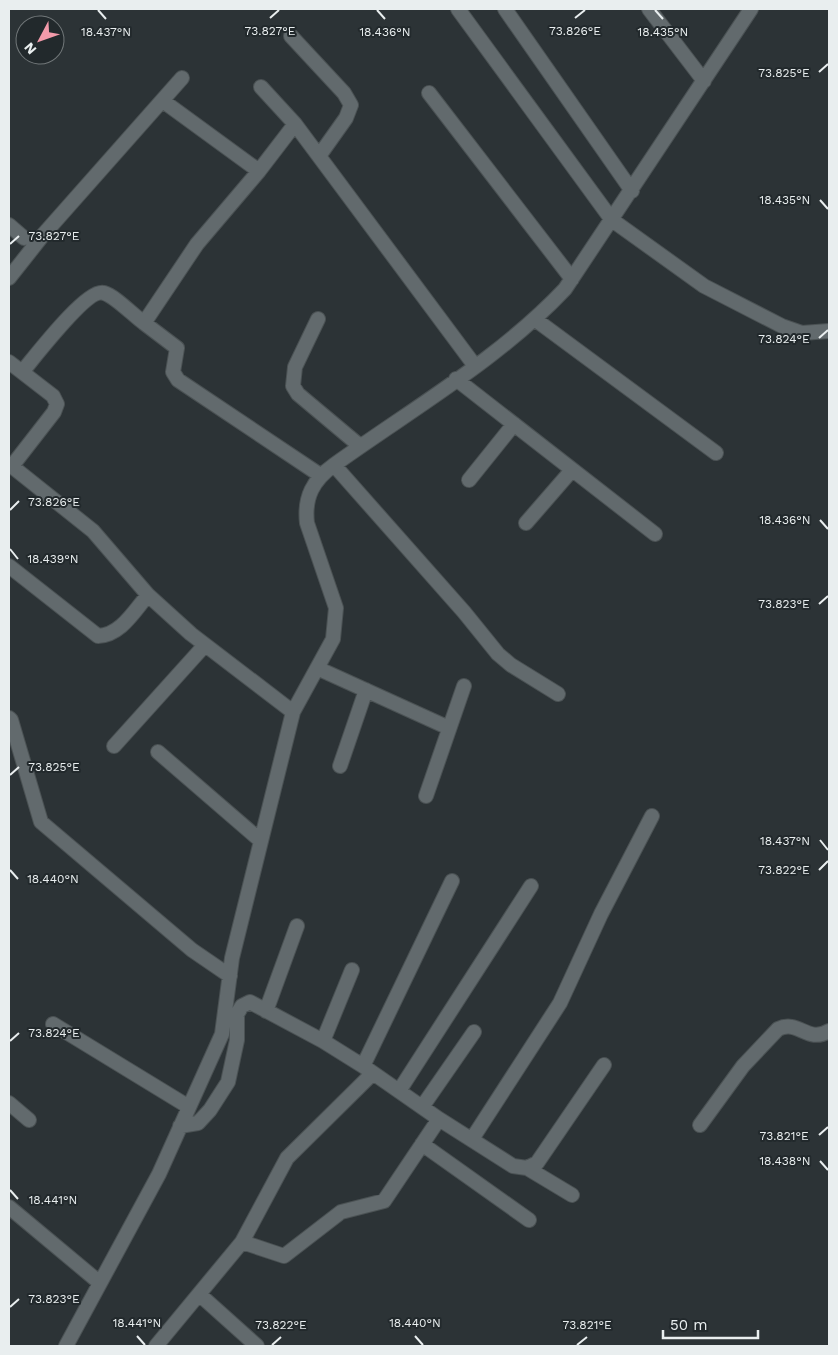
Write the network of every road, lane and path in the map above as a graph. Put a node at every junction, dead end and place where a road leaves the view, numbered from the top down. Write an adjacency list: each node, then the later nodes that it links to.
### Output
1 (458, 9): 15 (street)
2 (505, 9): 14 (street)
3 (649, 9): 7 (street)
4 (751, 9): 7 (street)
5 (291, 36): 12 (street)
6 (182, 78): 10 (street)
7 (704, 81): 14 (street)
8 (261, 87): 11 (street)
9 (429, 93): 19 (street)
10 (163, 101): 13 (street); 18 (street)
11 (294, 124): 12 (street); 13 (street)
12 (319, 156): 25 (street)
13 (259, 171): 22 (street)
14 (632, 191): 15 (street)
15 (612, 220): 19 (street); 23 (street)
16 (9, 225): 17 (street)
17 (24, 238)
18 (9, 278)
19 (572, 279): 21 (street)
20 (318, 319): 29 (street)
21 (536, 320): 25 (street); 30 (street)
22 (144, 324): 26 (street); 34 (street)
23 (829, 331)
24 (9, 362): 26 (street)
25 (475, 366): 27 (street)
26 (22, 372): 31 (street)
27 (456, 379): 28 (street); 29 (street)
28 (514, 424): 33 (street); 35 (street)
29 (360, 446): 32 (street)
30 (716, 453)
31 (10, 465): 39 (street)
32 (334, 465): 34 (street); 44 (street)
33 (572, 470): 36 (street); 37 (street)
34 (320, 475): 41 (street)
35 (469, 480)
36 (526, 523)
37 (655, 534)
38 (9, 566): 39 (street)
39 (148, 595): 40 (street)
40 (205, 645): 45 (street); 48 (street)
41 (317, 668): 43 (street); 45 (street)
42 (464, 686): 47 (street)
43 (366, 690): 47 (street); 50 (street)
44 (558, 694)
45 (294, 712): 53 (street)
46 (9, 718): 58 (street)
47 (449, 728): 51 (street)
48 (114, 746)
49 (158, 752): 53 (street)
50 (340, 766)
51 (426, 796)
52 (652, 816): 74 (street)
53 (261, 841): 58 (street)
54 (452, 881): 65 (street)
55 (531, 886): 66 (street)
56 (297, 926): 59 (street)
57 (352, 970): 63 (street)
58 (230, 976): 68 (street)
59 (266, 1011): 63 (street); 73 (street)
60 (53, 1024): 68 (street)
61 (829, 1031): 72 (street)
62 (474, 1032): 69 (street)
63 (323, 1041): 65 (street)
64 (604, 1065): 76 (street)
65 (368, 1070): 66 (street); 80 (street)
66 (399, 1091): 69 (street)
67 (9, 1104): 71 (street)
68 (189, 1107): 73 (street)
69 (422, 1107): 70 (street)
70 (439, 1119): 74 (street); 75 (street)
71 (29, 1120)
72 (700, 1125)
73 (180, 1126): 81 (street)
74 (472, 1140): 76 (street)
75 (422, 1144): 79 (street); 80 (street)
76 (527, 1168): 77 (street)
77 (572, 1195)
78 (9, 1207): 81 (street)
79 (529, 1220)
80 (242, 1242): 82 (street)
81 (100, 1283): 83 (street)
82 (199, 1294): 84 (street); 85 (street)
83 (66, 1346)
84 (156, 1346)
85 (257, 1346)

